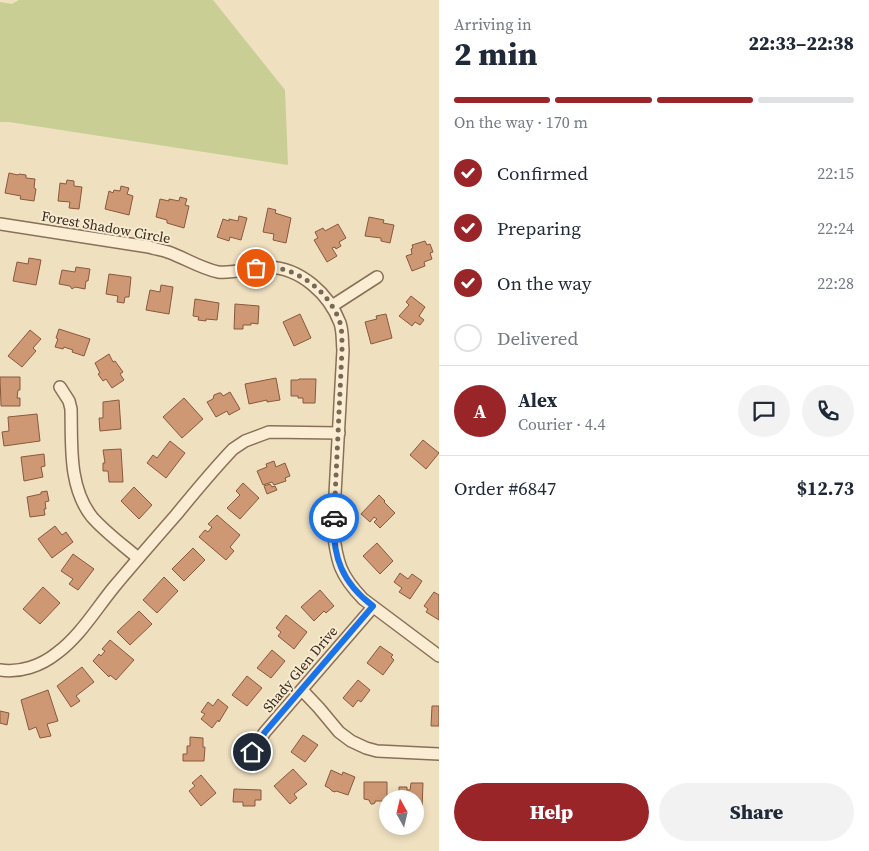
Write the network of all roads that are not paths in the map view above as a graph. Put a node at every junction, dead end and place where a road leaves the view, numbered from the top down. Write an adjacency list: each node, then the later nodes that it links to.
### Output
1 (0, 224): 3 (street, Forest Shadow Circle)
2 (376, 277): 3 (street)
3 (332, 306): 5 (street, Forest Shadow Circle)
4 (60, 387): 6 (street)
5 (339, 433): 6 (street); 7 (street, Forest Shadow Circle)
6 (138, 558): 9 (street)
7 (373, 606): 8 (street, Forest Shadow Circle); 10 (street, Shady Glen Drive)
8 (439, 656)
9 (0, 670)
10 (302, 690): 11 (street, Shady Glen Drive); 12 (street)
11 (252, 752)
12 (439, 754)

